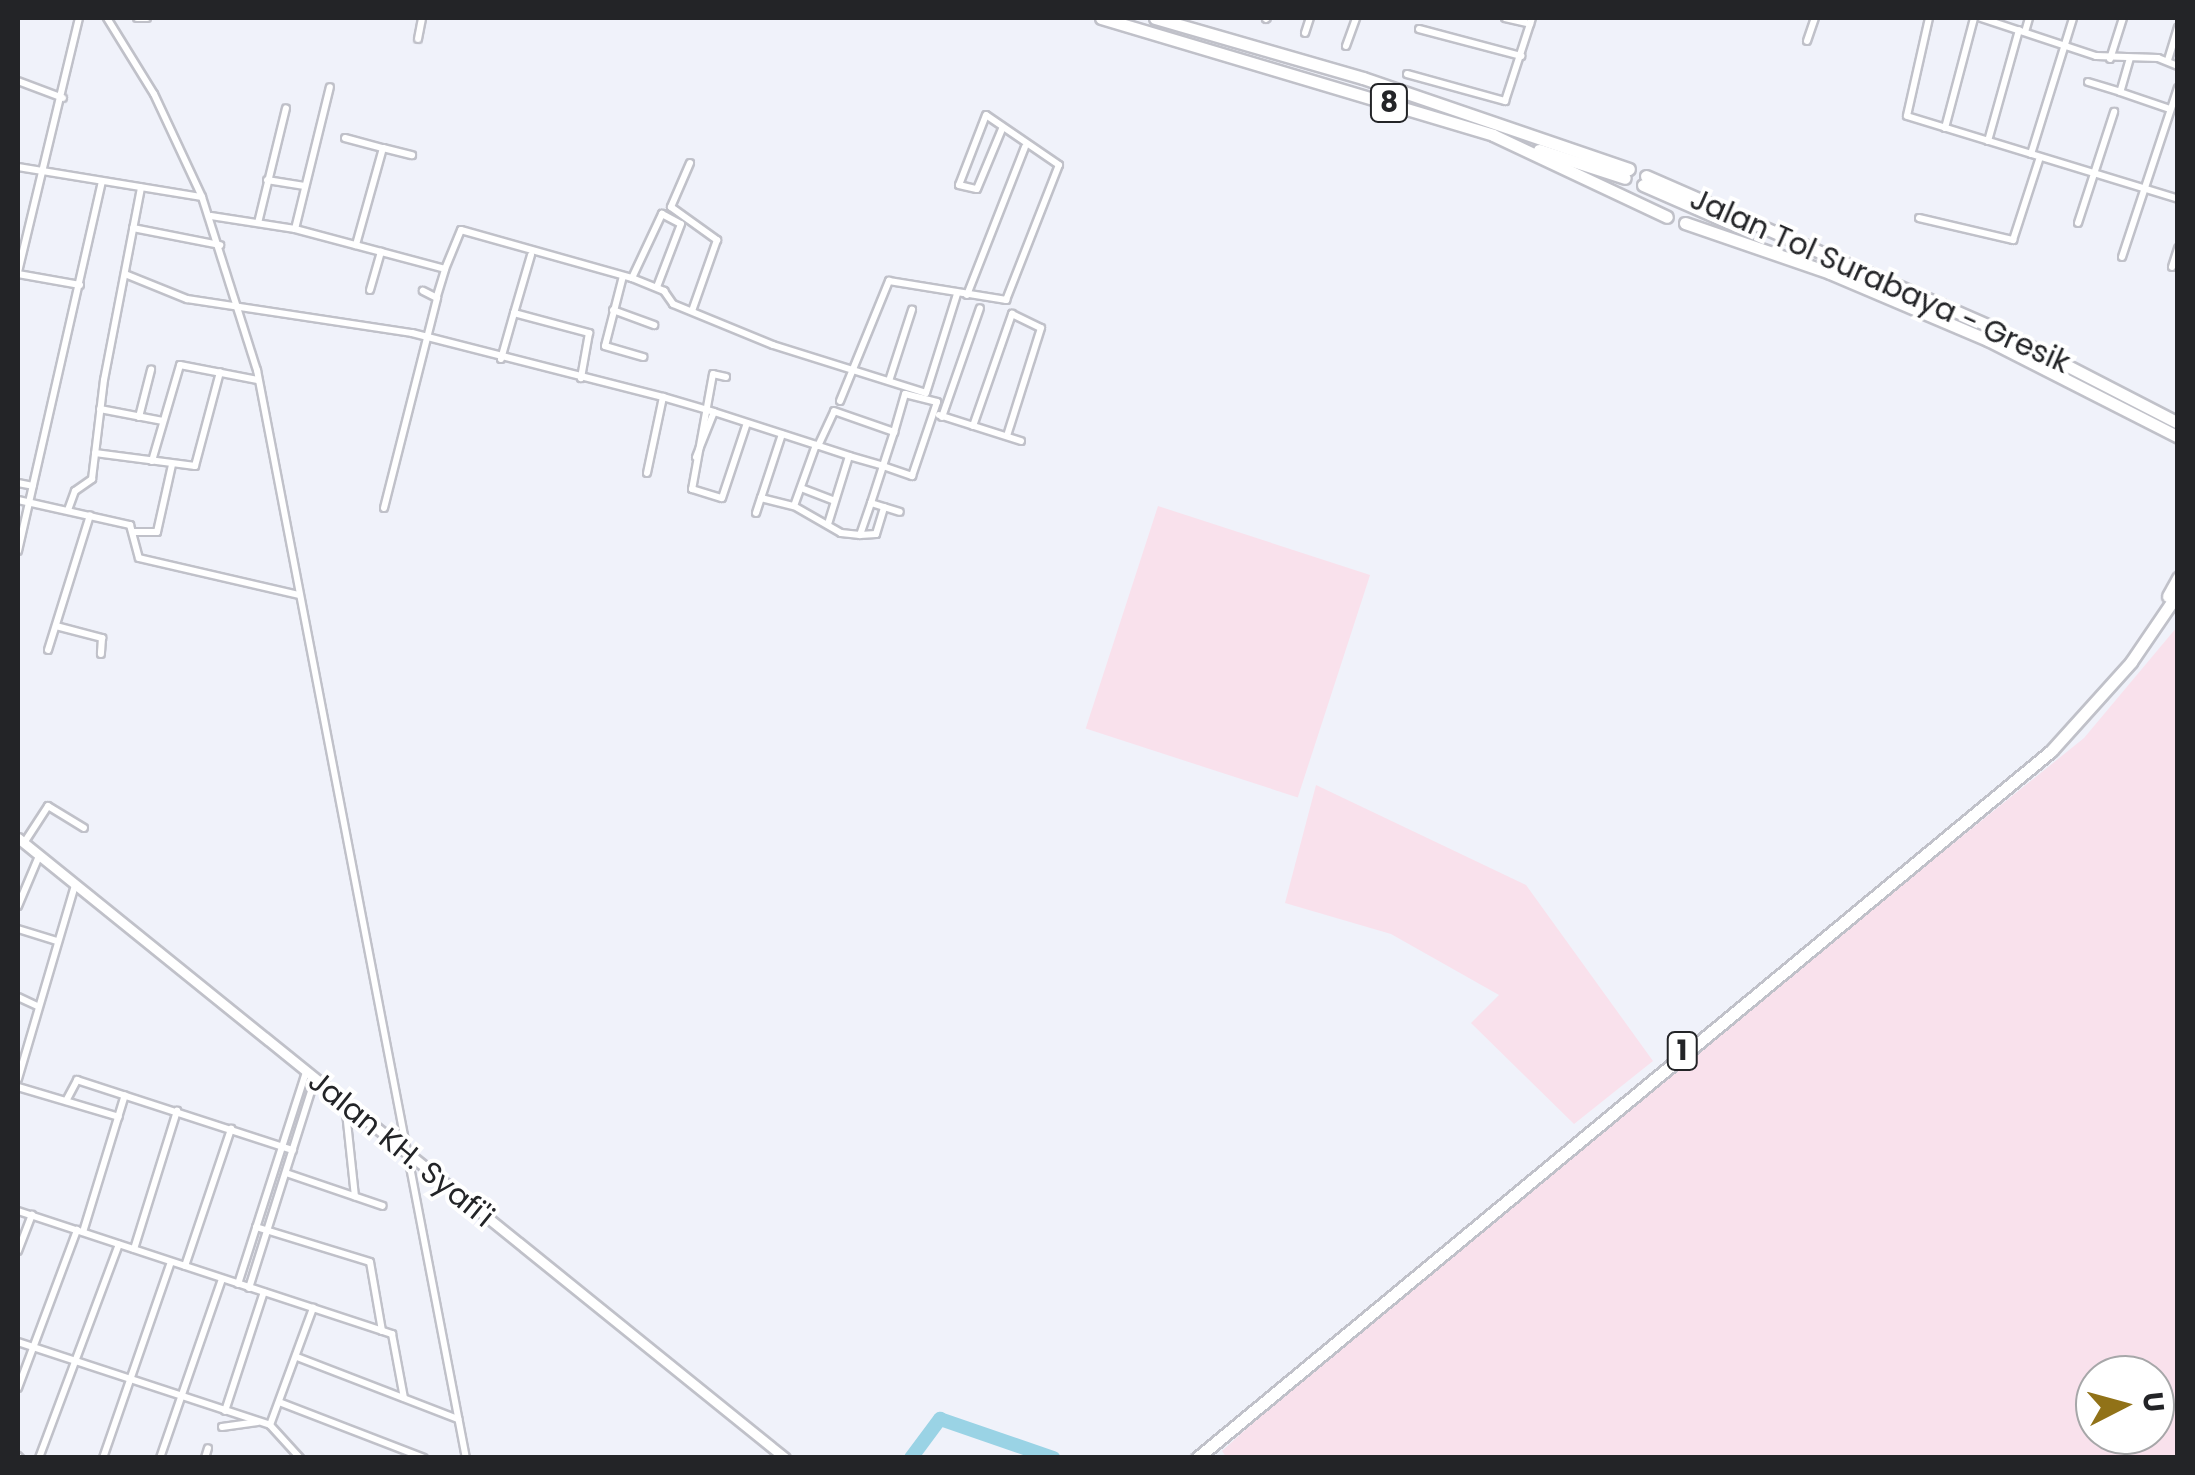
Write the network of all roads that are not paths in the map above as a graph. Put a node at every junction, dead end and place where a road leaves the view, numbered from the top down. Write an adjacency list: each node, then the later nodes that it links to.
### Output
1 (78, 18): 37 (street)
2 (107, 18): 60 (street)
3 (136, 18): 4 (street)
4 (147, 18)
5 (422, 18): 22 (street)
6 (1101, 18): 43 (highway, Jalan Tol Surabaya - Gresik / 8)
7 (1155, 18): 43 (highway, Jalan Tol Surabaya - Gresik / 8)
8 (1310, 18): 21 (street)
9 (1356, 18): 25 (street)
10 (1505, 18): 17 (street)
11 (1815, 18): 23 (street)
12 (1929, 18): 41 (street)
13 (1981, 18): 20 (street); 41 (street)
14 (2029, 18): 20 (street)
15 (2073, 18): 24 (street)
16 (2123, 18): 28 (street)
17 (1531, 21): 26 (street)
18 (1419, 28): 26 (street)
19 (2178, 28): 29 (street)
20 (2022, 30): 24 (street); 45 (street)
21 (1305, 33)
22 (418, 39)
23 (1808, 41)
24 (2064, 45): 28 (street); 48 (street)
25 (1346, 46)
26 (1522, 56): 31 (street)
27 (2130, 58): 28 (street); 29 (street); 36 (street)
28 (2110, 59)
29 (2168, 60): 30 (street)
30 (2178, 66)
31 (1407, 74)
32 (18, 81): 37 (street)
33 (2088, 82): 36 (street)
34 (330, 88): 57 (street)
35 (2178, 88): 40 (street)
36 (2120, 92): 40 (street)
37 (64, 98): 53 (street)
38 (286, 108): 55 (street)
39 (2114, 112): 54 (street)
40 (2172, 112): 59 (street)
41 (1945, 128): 45 (street)
42 (1002, 129): 42 (street); 46 (street)
43 (1493, 135): 63 (highway, Jalan Tol Surabaya - Gresik / 8)
44 (345, 138): 47 (street)
45 (1988, 141): 48 (street)
46 (1025, 147): 88 (street); 88 (street)
47 (382, 148): 49 (street); 71 (street)
48 (2031, 154): 50 (street)
49 (412, 155)
50 (2040, 157): 54 (street); 64 (street)
51 (690, 163): 94 (street)
52 (18, 167): 53 (street)
53 (46, 172): 56 (street); 78 (street)
54 (2094, 173): 59 (street); 67 (street)
55 (267, 180): 57 (street); 65 (street)
56 (102, 182): 58 (street); 83 (street)
57 (305, 186): 69 (street)
58 (140, 188): 60 (street); 68 (street)
59 (2144, 189): 61 (street); 75 (street)
60 (202, 197): 62 (street)
61 (2178, 199)
62 (210, 216): 65 (street); 70 (street)
63 (1668, 216)
64 (1919, 218)
65 (258, 223): 69 (street)
66 (1685, 223): 79 (highway, Jalan Tol Surabaya - Gresik)
67 (2078, 223)
68 (133, 228): 70 (street); 80 (street)
69 (296, 229): 71 (street)
70 (221, 245): 90 (street)
71 (356, 245): 73 (street)
72 (2178, 248): 76 (street)
73 (381, 252): 77 (street); 85 (street)
74 (531, 254): 77 (street); 81 (street); 95 (street)
75 (2122, 258)
76 (2172, 266)
77 (445, 269): 89 (street)
78 (18, 273): 83 (street)
79 (1830, 273): 115 (highway, Jalan Tol Surabaya - Gresik); 121 (highway, Jalan Tol Surabaya - Gresik)
80 (125, 274): 90 (street); 110 (street)
81 (623, 276): 82 (street); 92 (street)
82 (632, 278): 84 (street); 84 (street)
83 (80, 285): 132 (street)
84 (657, 287): 94 (street)
85 (370, 290)
86 (423, 292): 89 (street)
87 (957, 293): 88 (street); 101 (street); 106 (street)
88 (967, 295)
89 (437, 296): 97 (street)
90 (240, 305): 97 (street); 105 (street)
91 (980, 308): 113 (street)
92 (612, 310): 96 (street); 98 (street)
93 (912, 310): 106 (street)
94 (692, 312): 101 (street)
95 (514, 313): 99 (street); 104 (street)
96 (654, 325)
97 (427, 338): 99 (street); 141 (street)
98 (644, 357)
99 (501, 359): 104 (street)
100 (150, 370): 112 (street)
101 (852, 370): 106 (street); 108 (street)
102 (220, 372): 105 (street); 114 (street); 128 (street)
103 (726, 377): 109 (street)
104 (581, 378): 107 (street)
105 (258, 380): 152 (street)
106 (889, 381)
107 (663, 397): 109 (street); 130 (street)
108 (840, 401)
109 (702, 409): 111 (street); 126 (street)
110 (100, 410): 112 (street); 124 (street)
111 (714, 412): 116 (street); 126 (street)
112 (139, 416): 114 (street)
113 (940, 416): 117 (street); 118 (street); 129 (street)
114 (163, 421): 127 (street)
115 (2178, 422)
116 (747, 423): 119 (street); 126 (street)
117 (973, 426): 120 (street); 120 (street)
118 (894, 432): 123 (street); 129 (street)
119 (782, 434): 123 (street); 134 (street)
120 (1007, 436): 122 (street)
121 (2178, 437)
122 (1021, 441)
123 (817, 446): 125 (street); 133 (street)
124 (95, 453): 127 (street); 142 (street)
125 (850, 456): 129 (street); 136 (street)
126 (696, 459)
127 (152, 461): 128 (street)
128 (172, 465): 147 (street)
129 (882, 466): 138 (street)
130 (647, 473)
131 (18, 483): 132 (street)
132 (33, 486): 137 (street)
133 (801, 488): 136 (street); 139 (street)
134 (761, 498): 139 (street); 144 (street)
135 (18, 500): 137 (street)
136 (835, 501): 146 (street)
137 (30, 502): 142 (street); 149 (street)
138 (871, 503): 140 (street); 148 (street)
139 (794, 506): 146 (street)
140 (884, 507): 143 (street); 148 (street)
141 (384, 508)
142 (68, 510): 145 (street)
143 (900, 512)
144 (756, 513)
145 (90, 515): 147 (street); 153 (street)
146 (828, 524): 148 (street)
147 (133, 532): 152 (street)
148 (860, 535)
149 (18, 551)
150 (2178, 578): 154 (highway, 1)
151 (2178, 592): 154 (highway, 1)
152 (299, 595): 177 (street)
153 (56, 626): 155 (street); 156 (street)
154 (2152, 632): 220 (highway, 1)
155 (48, 650)
156 (101, 654)
157 (84, 828): 158 (street)
158 (21, 841): 159 (main road, Jalan KH. Syafi'i)
159 (39, 856): 160 (main road, Jalan KH. Syafi'i); 161 (street)
160 (76, 886): 163 (street); 166 (main road, Jalan KH. Syafi'i)
161 (18, 906)
162 (18, 929): 163 (street)
163 (58, 942): 165 (street)
164 (18, 997): 165 (street)
165 (37, 1006): 167 (street)
166 (311, 1075): 171 (main road, Jalan KH. Syafi'i); 175 (street); 176 (street)
167 (18, 1078)
168 (18, 1086): 170 (street)
169 (125, 1095): 170 (street); 172 (street); 173 (street)
170 (66, 1101): 173 (street)
171 (345, 1103): 177 (main road, Jalan KH. Syafi'i); 179 (street)
172 (177, 1112): 174 (street); 187 (street)
173 (119, 1117): 184 (street)
174 (231, 1129): 175 (street); 190 (street)
175 (282, 1146): 176 (street); 183 (street)
176 (293, 1150): 178 (street)
177 (410, 1158): 207 (street); 219 (main road, Jalan KH. Syafi'i)
178 (286, 1172): 179 (street); 185 (street)
179 (355, 1196): 180 (street)
180 (383, 1206)
181 (18, 1210): 182 (street)
182 (32, 1215): 184 (street); 188 (street)
183 (256, 1227): 185 (street); 192 (street)
184 (80, 1231): 186 (street); 198 (street)
185 (269, 1231): 193 (street); 196 (street)
186 (119, 1244): 187 (street); 200 (street)
187 (134, 1249): 189 (street)
188 (18, 1252)
189 (171, 1262): 190 (street); 201 (street)
190 (186, 1266): 191 (street)
191 (222, 1279): 192 (street); 203 (street)
192 (238, 1284): 193 (street)
193 (249, 1288): 194 (street)
194 (264, 1292): 195 (street); 206 (street)
195 (313, 1308): 196 (street); 199 (street)
196 (382, 1331): 204 (street)
197 (18, 1342): 198 (street)
198 (34, 1346): 200 (street); 202 (street)
199 (297, 1357): 204 (street); 205 (street)
200 (78, 1361): 201 (street); 212 (street)
201 (130, 1379): 203 (street); 213 (street)
202 (18, 1388)
203 (181, 1396): 206 (street); 214 (street)
204 (404, 1398): 207 (street)
205 (278, 1402): 209 (street); 217 (street)
206 (225, 1410): 208 (street)
207 (459, 1420): 218 (street)
208 (258, 1422): 209 (street); 210 (street)
209 (270, 1426): 216 (street)
210 (222, 1428)
211 (208, 1448): 215 (street)
212 (40, 1458)
213 (103, 1458)
214 (160, 1458)
215 (205, 1458)
216 (300, 1458)
217 (424, 1458)
218 (466, 1458)
219 (785, 1458)
220 (1197, 1458)

